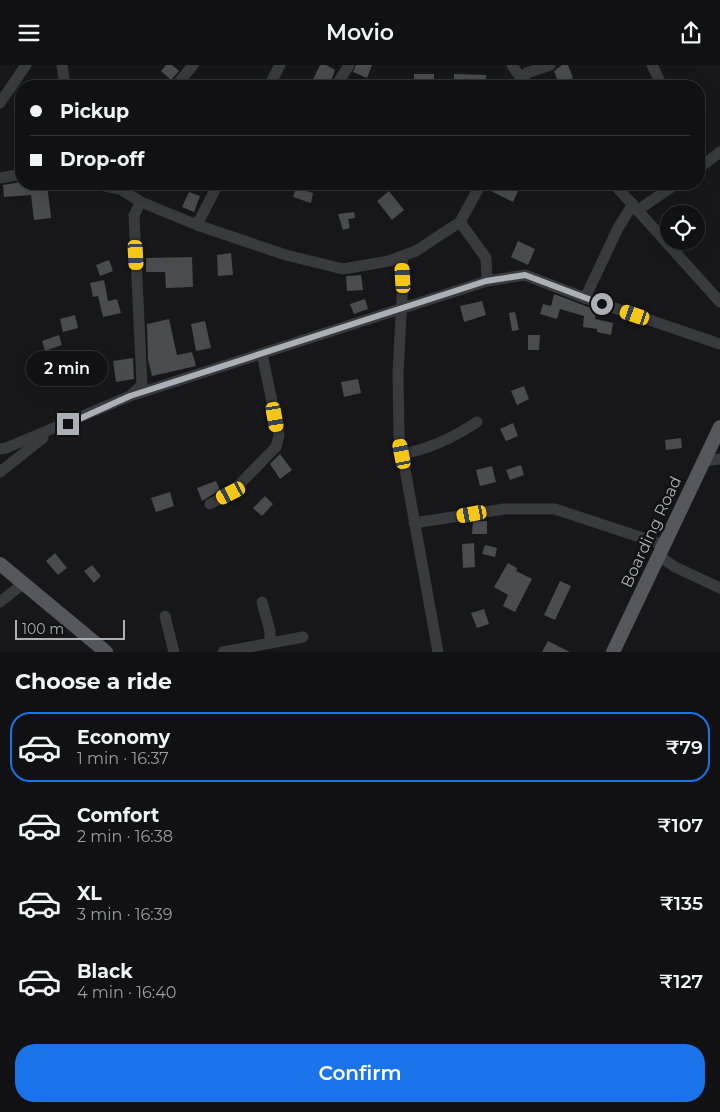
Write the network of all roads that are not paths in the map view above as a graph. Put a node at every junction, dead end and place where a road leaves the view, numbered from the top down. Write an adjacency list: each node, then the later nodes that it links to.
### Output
1 (26, 65): 9 (street)
2 (62, 65): 10 (street)
3 (193, 65): 11 (street)
4 (280, 65): 12 (street)
5 (349, 65): 13 (street)
6 (512, 65): 14 (street)
7 (550, 65): 15 (street)
8 (652, 65): 16 (street)
9 (16, 80)
10 (64, 80)
11 (181, 80)
12 (272, 80)
13 (340, 80)
14 (521, 80)
15 (524, 80)
16 (659, 80)
17 (15, 81): 18 (street)
18 (0, 103)
19 (720, 152): 20 (street)
20 (705, 162)
21 (15, 175): 22 (street)
22 (0, 178)
23 (127, 190): 28 (street)
24 (215, 190): 31 (street)
25 (478, 190): 30 (street)
26 (619, 190): 29 (street)
27 (665, 190): 29 (street)
28 (141, 202): 31 (street); 39 (street)
29 (635, 207): 34 (street); 35 (street)
30 (460, 222): 32 (street); 33 (street)
31 (197, 225): 32 (street)
32 (402, 256): 36 (street)
33 (486, 281): 34 (street); 36 (street)
34 (585, 298): 37 (street)
35 (720, 302)
36 (401, 309): 38 (street); 44 (street)
37 (720, 345)
38 (262, 354): 39 (street); 48 (street)
39 (130, 396): 42 (street)
40 (476, 421): 44 (street)
41 (720, 427): 46 (main road, Boarding Road)
42 (52, 431): 43 (street); 47 (street)
43 (0, 449)
44 (402, 454): 49 (street)
45 (720, 459): 46 (street)
46 (704, 461): 50 (main road, Boarding Road)
47 (0, 472)
48 (210, 504)
49 (414, 523): 50 (street); 62 (street)
50 (662, 551): 53 (street); 63 (main road, Boarding Road)
51 (0, 563): 52 (main road)
52 (24, 583): 54 (street); 59 (main road)
53 (720, 588)
54 (0, 601)
55 (262, 602): 58 (street)
56 (165, 616): 60 (street)
57 (304, 637): 58 (street)
58 (270, 643): 61 (street)
59 (106, 652)
60 (174, 652)
61 (223, 652)
62 (438, 652)
63 (614, 652)

